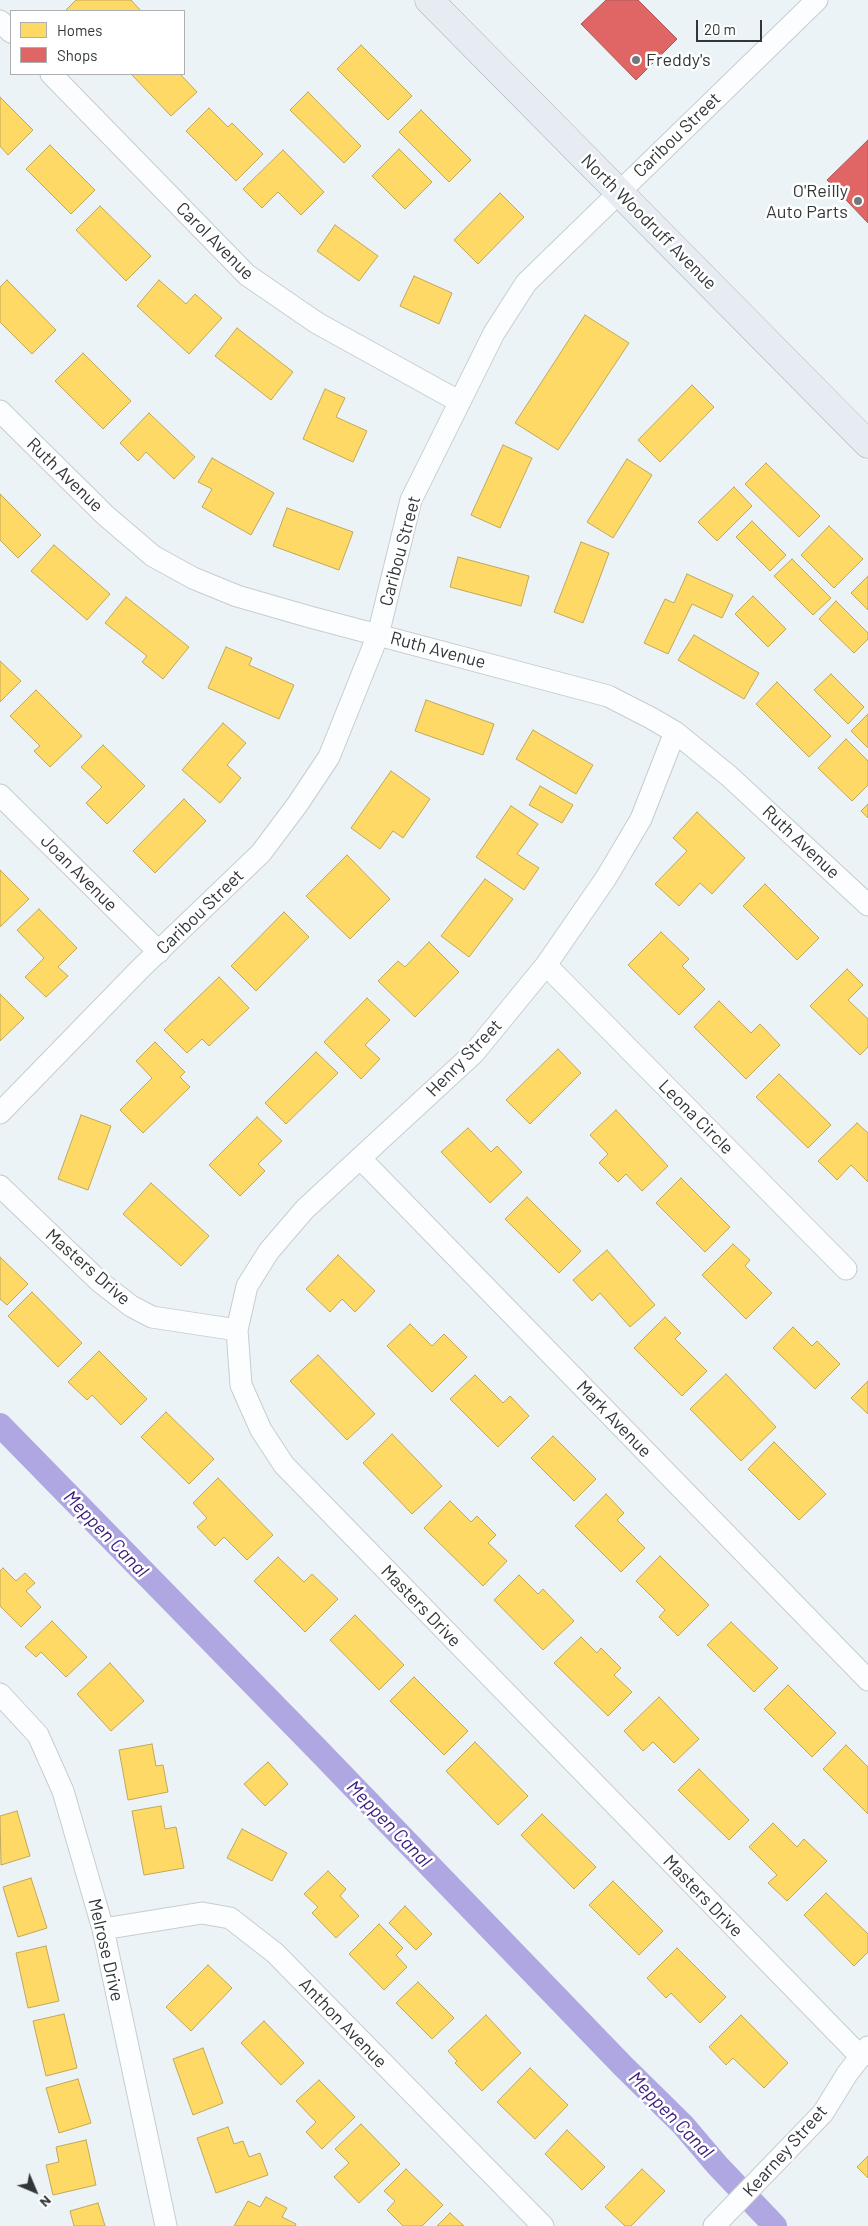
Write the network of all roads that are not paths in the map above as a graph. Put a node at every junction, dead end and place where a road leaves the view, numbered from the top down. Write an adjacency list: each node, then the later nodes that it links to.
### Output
1 (429, 0): 6 (main road, North Woodruff Avenue)
2 (817, 0): 6 (street, Caribou Street)
3 (0, 21): 4 (street)
4 (10, 31)
5 (52, 75): 7 (street, Carol Avenue)
6 (619, 191): 7 (street, Caribou Street); 9 (main road, North Woodruff Avenue)
7 (460, 402): 10 (street, Caribou Street)
8 (0, 411): 10 (street, Ruth Avenue)
9 (868, 444)
10 (378, 634): 11 (street, Ruth Avenue); 14 (street, Caribou Street)
11 (675, 732): 13 (street, Ruth Avenue); 15 (street, Henry Street)
12 (0, 795): 14 (street, Joan Avenue)
13 (868, 905)
14 (159, 952): 16 (street, Caribou Street)
15 (546, 964): 17 (street, Henry Street); 19 (street, Leona Circle)
16 (0, 1113)
17 (360, 1158): 20 (street, Henry Street); 21 (street, Mark Avenue)
18 (0, 1186): 20 (street, Masters Drive)
19 (846, 1269)
20 (237, 1330): 24 (street, Masters Drive)
21 (868, 1680)
22 (0, 1694): 23 (street, Melrose Drive)
23 (102, 1929): 26 (street, Melrose Drive); 27 (street, Anthon Avenue)
24 (864, 2052): 25 (street, Kearney Street)
25 (720, 2220)
26 (166, 2226)
27 (543, 2226)

